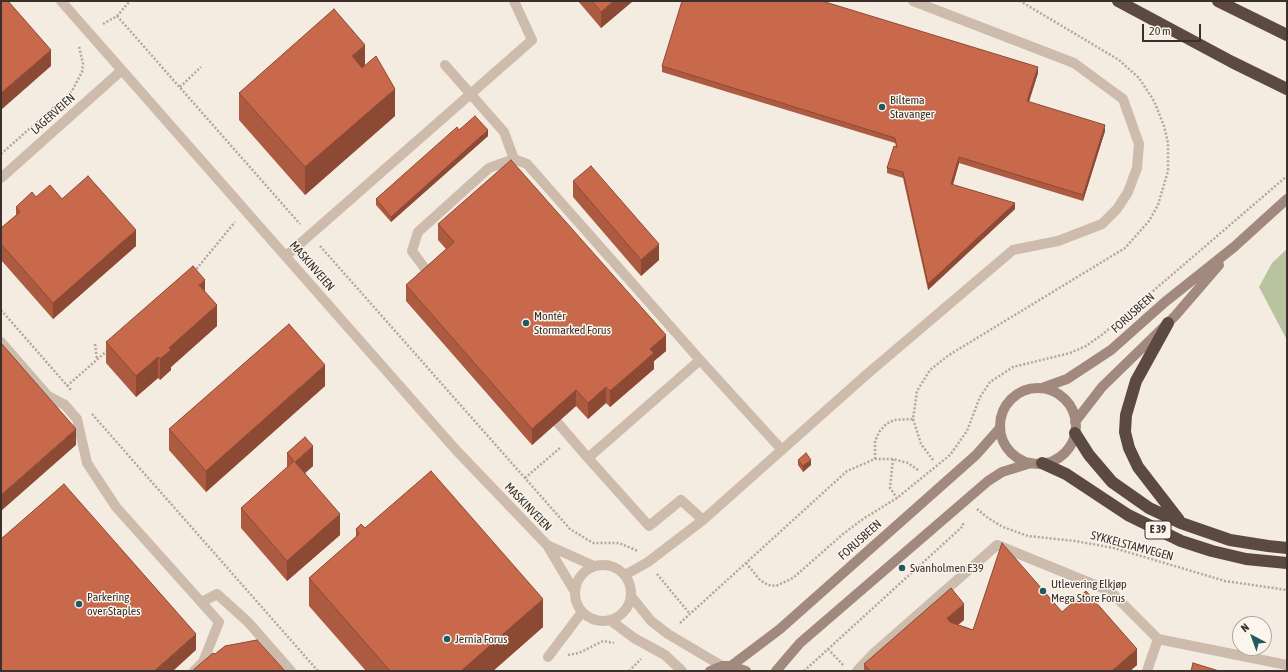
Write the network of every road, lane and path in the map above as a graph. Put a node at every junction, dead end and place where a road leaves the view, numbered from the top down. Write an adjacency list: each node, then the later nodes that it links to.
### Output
1 (61, 1): 13 (street, MASKINVEIEN)
2 (130, 1): 7 (path)
3 (514, 1): 16 (street)
4 (913, 1): 44 (street)
5 (1118, 1): 15 (highway)
6 (1218, 1): 9 (highway)
7 (117, 16): 8 (path); 14 (path)
8 (103, 24)
9 (1287, 35)
10 (79, 46): 17 (path)
11 (445, 64): 16 (street)
12 (201, 67): 14 (path)
13 (122, 70): 20 (street, LAGERVEIEN); 25 (street, MASKINVEIEN)
14 (180, 87): 23 (path)
15 (1287, 89)
16 (470, 94): 18 (street); 23 (street)
17 (1, 154)
18 (514, 159): 27 (street); 34 (street)
19 (1287, 176): 51 (path)
20 (1, 178)
21 (1287, 200): 24 (main road, FORUSBEEN)
22 (236, 221): 26 (path)
23 (310, 235): 25 (street); 50 (path)
24 (1234, 247): 29 (main road, FORUSBEEN); 36 (main road, FORUSBEEN)
25 (286, 256): 56 (street, MASKINVEIEN)
26 (191, 276)
27 (432, 278)
28 (1, 310): 35 (path)
29 (1168, 323): 42 (main road, FORUSBEEN); 55 (highway, E 39)
30 (1, 342): 67 (street)
31 (95, 344): 33 (path)
32 (113, 345): 33 (path)
33 (97, 360): 35 (path)
34 (700, 360): 44 (street); 45 (street)
35 (67, 386): 37 (path)
36 (1042, 388): 41 (main road); 42 (main road)
37 (76, 396)
38 (90, 412): 81 (path)
39 (913, 419): 46 (path)
40 (557, 422): 43 (street)
41 (1000, 428): 48 (main road); 78 (main road, FORUSBEEN)
42 (1075, 428): 48 (main road); 55 (highway, E 39)
43 (571, 438): 45 (street); 50 (path)
44 (782, 450): 53 (street)
45 (588, 458): 53 (street)
46 (875, 459): 47 (path); 59 (path)
47 (894, 459): 49 (path); 51 (path)
48 (1036, 463): 60 (highway, E 39); 86 (main road)
49 (918, 470)
50 (525, 478): 58 (path)
51 (897, 498): 59 (path)
52 (977, 509): 64 (path, SYKKELSTAMVEGEN)
53 (703, 520): 63 (street)
54 (962, 521): 74 (path)
55 (1181, 523): 57 (highway, E 39)
56 (547, 545): 61 (street, MASKINVEIEN); 65 (street, MASKINVEIEN)
57 (1287, 548)
58 (642, 555)
59 (746, 563): 69 (path)
60 (1287, 563)
61 (594, 566): 63 (street); 65 (street)
62 (657, 574): 69 (path)
63 (625, 575): 66 (street)
64 (1287, 590)
65 (575, 592): 68 (street)
66 (631, 596): 70 (street); 78 (street)
67 (202, 602): 79 (street); 80 (street)
68 (582, 612): 70 (street); 76 (street)
69 (690, 614): 71 (path)
70 (610, 620): 83 (street)
71 (679, 624)
72 (1158, 639): 77 (street); 89 (street); 90 (street)
73 (618, 644): 76 (path)
74 (828, 649): 87 (path); 88 (path)
75 (638, 654): 82 (path)
76 (548, 658)
77 (1287, 665)
78 (727, 666): 84 (main road, FORUSBEEN); 85 (main road)
79 (194, 671)
80 (291, 671)
81 (318, 671)
82 (629, 671)
83 (682, 671)
84 (710, 671)
85 (746, 671)
86 (776, 671)
87 (804, 671)
88 (848, 671)
89 (857, 671)
90 (1147, 671)

